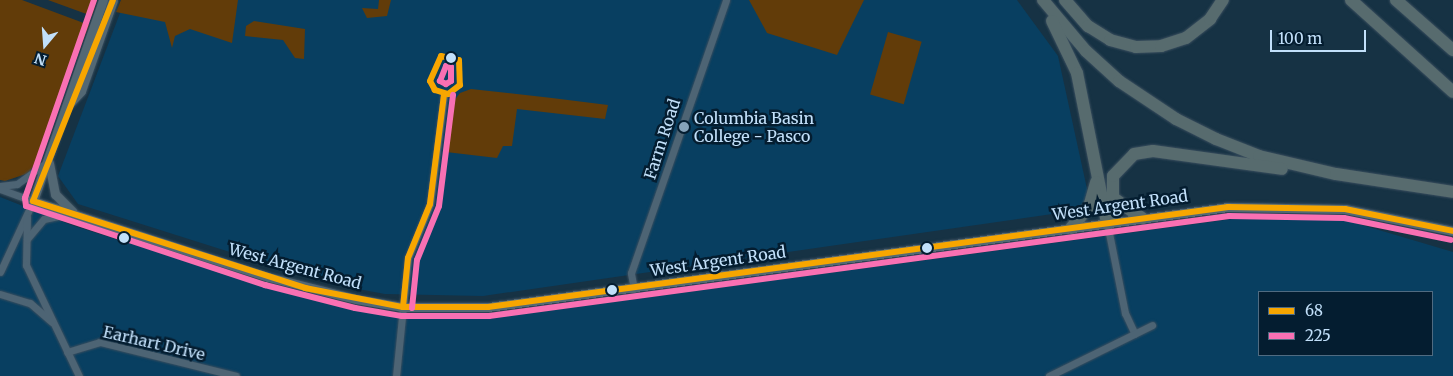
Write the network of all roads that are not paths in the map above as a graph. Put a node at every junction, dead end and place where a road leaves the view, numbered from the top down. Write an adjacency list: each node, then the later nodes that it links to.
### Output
1 (103, 0): 14 (main road)
2 (113, 0): 14 (main road)
3 (726, 0): 30 (street, Farm Road)
4 (1039, 0): 17 (highway)
5 (1043, 0): 16 (highway)
6 (1065, 0): 7 (highway)
7 (1222, 0)
8 (1351, 0): 12 (highway)
9 (1396, 0): 11 (highway)
10 (1406, 0): 11 (highway)
11 (1453, 49)
12 (1453, 92)
13 (444, 94): 32 (street)
14 (68, 105): 15 (main road)
15 (49, 160): 18 (street); 21 (main road); 22 (main road)
16 (1336, 174): 19 (highway); 20 (highway)
17 (1097, 180): 25 (highway); 26 (highway)
18 (0, 188): 21 (street, West Argent Road)
19 (1453, 192)
20 (1112, 197): 24 (highway); 25 (highway)
21 (33, 201): 22 (main road, West Argent Road); 23 (street)
22 (77, 215): 28 (street); 32 (main road, West Argent Road)
23 (27, 217): 28 (street); 29 (street)
24 (1142, 218): 25 (main road, West Argent Road); 27 (main road, West Argent Road)
25 (1106, 223): 26 (main road, West Argent Road); 35 (street)
26 (1071, 228): 30 (main road, West Argent Road)
27 (1453, 231)
28 (26, 241): 34 (street)
29 (0, 272)
30 (634, 289): 32 (main road, West Argent Road)
31 (0, 294): 34 (street)
32 (403, 306): 39 (street)
33 (1152, 325): 35 (street)
34 (56, 326): 36 (street)
35 (1135, 334): 40 (street)
36 (67, 352): 37 (street); 38 (street, Earhart Drive)
37 (79, 376)
38 (236, 376)
39 (396, 376)
40 (1049, 376)

